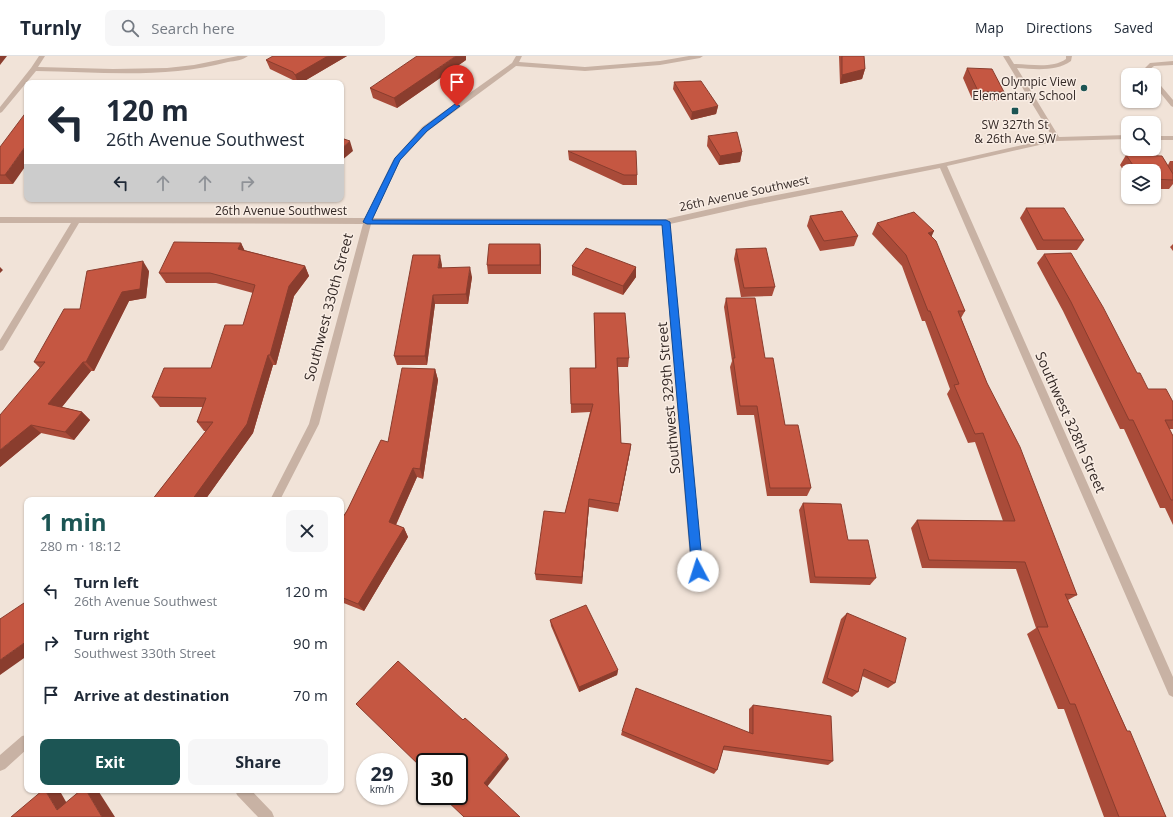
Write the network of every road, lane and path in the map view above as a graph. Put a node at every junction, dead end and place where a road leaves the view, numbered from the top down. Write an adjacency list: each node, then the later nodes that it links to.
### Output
1 (42, 56): 11 (street)
2 (245, 56): 11 (street)
3 (519, 56): 8 (street, Southwest 330th Street)
4 (700, 56): 8 (street)
5 (1006, 56): 9 (street)
6 (1069, 56): 9 (street)
7 (1173, 63): 10 (street)
8 (514, 64): 24 (street, Southwest 330th Street)
9 (1012, 66): 17 (street)
10 (1148, 68)
11 (34, 69): 12 (street)
12 (25, 80)
13 (24, 81): 16 (street)
14 (1161, 90): 15 (street)
15 (1173, 105)
16 (0, 111)
17 (1057, 138): 18 (street, 26th Avenue Southwest); 21 (street, 26th Avenue Southwest)
18 (1121, 138)
19 (1161, 138): 20 (street)
20 (1173, 138)
21 (943, 165): 25 (street, 26th Avenue Southwest); 29 (street, Southwest 328th Street)
22 (0, 220): 23 (street, 26th Avenue Southwest)
23 (76, 221): 24 (street, 26th Avenue Southwest); 26 (street)
24 (367, 222): 25 (street, 26th Avenue Southwest); 27 (street, Southwest 330th Street)
25 (666, 222): 28 (street, Southwest 329th Street)
26 (0, 348)
27 (277, 497)
28 (698, 571)
29 (1173, 691)
30 (24, 744): 31 (street)
31 (0, 764)
32 (245, 793): 33 (street)
33 (267, 817)

